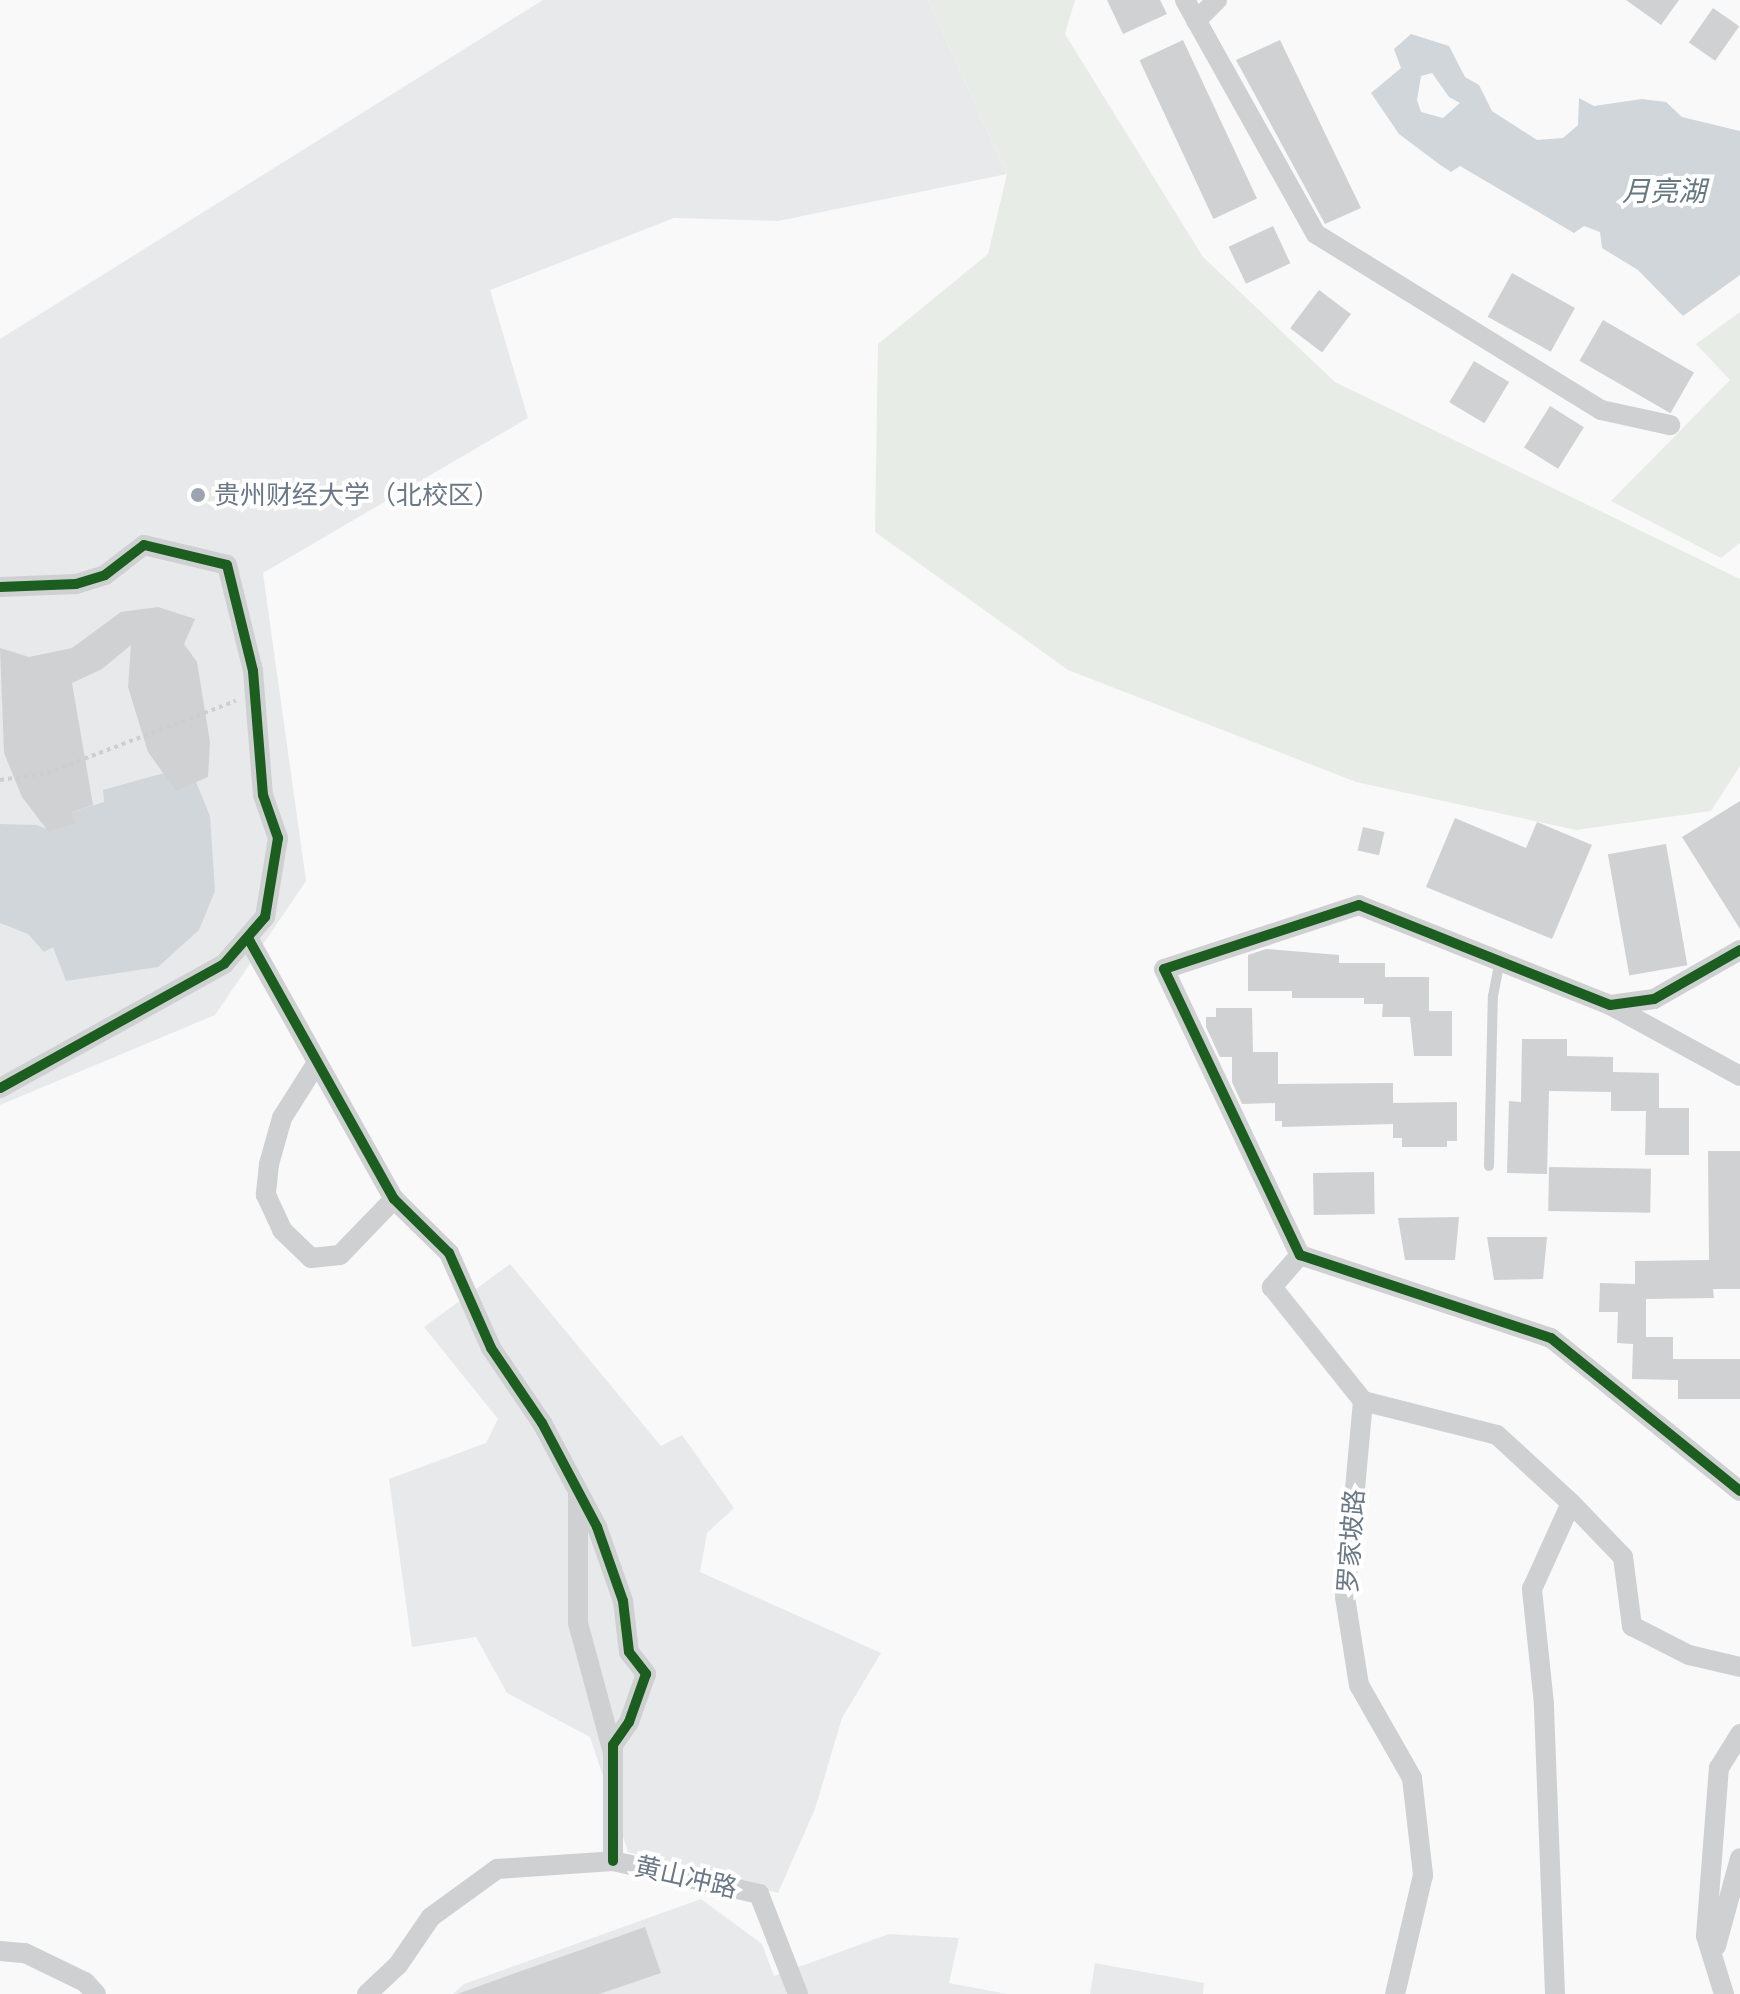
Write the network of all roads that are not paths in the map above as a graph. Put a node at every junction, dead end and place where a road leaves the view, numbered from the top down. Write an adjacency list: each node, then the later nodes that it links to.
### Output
1 (1185, 0): 3 (street)
2 (1217, 0): 3 (street)
3 (1196, 21): 4 (street)
4 (1670, 425)
5 (0, 587): 6 (street)
6 (248, 938): 10 (street); 12 (street)
7 (1740, 950): 9 (street)
8 (1500, 961): 9 (street); 13 (lane); 15 (street)
9 (1610, 1005): 11 (street)
10 (316, 1064): 14 (street); 14 (street)
11 (1740, 1076)
12 (0, 1088)
13 (1489, 1166)
14 (394, 1199): 18 (street)
15 (1300, 1255): 16 (street); 17 (street)
16 (1363, 1401): 19 (street); 30 (street, 罗家坡路)
17 (1740, 1491)
18 (578, 1493): 22 (street); 22 (street)
19 (1571, 1503): 20 (street); 31 (street)
20 (1740, 1667)
21 (1740, 1734): 26 (street)
22 (613, 1745): 24 (street)
23 (1740, 1858): 26 (street)
24 (613, 1861): 28 (street, 黄山冲路); 29 (street, 黄山冲路)
25 (0, 1951): 27 (street)
26 (1713, 1957): 32 (street)
27 (96, 1994)
28 (367, 1994)
29 (798, 1994)
30 (1395, 1994)
31 (1555, 1994)
32 (1724, 1994)

